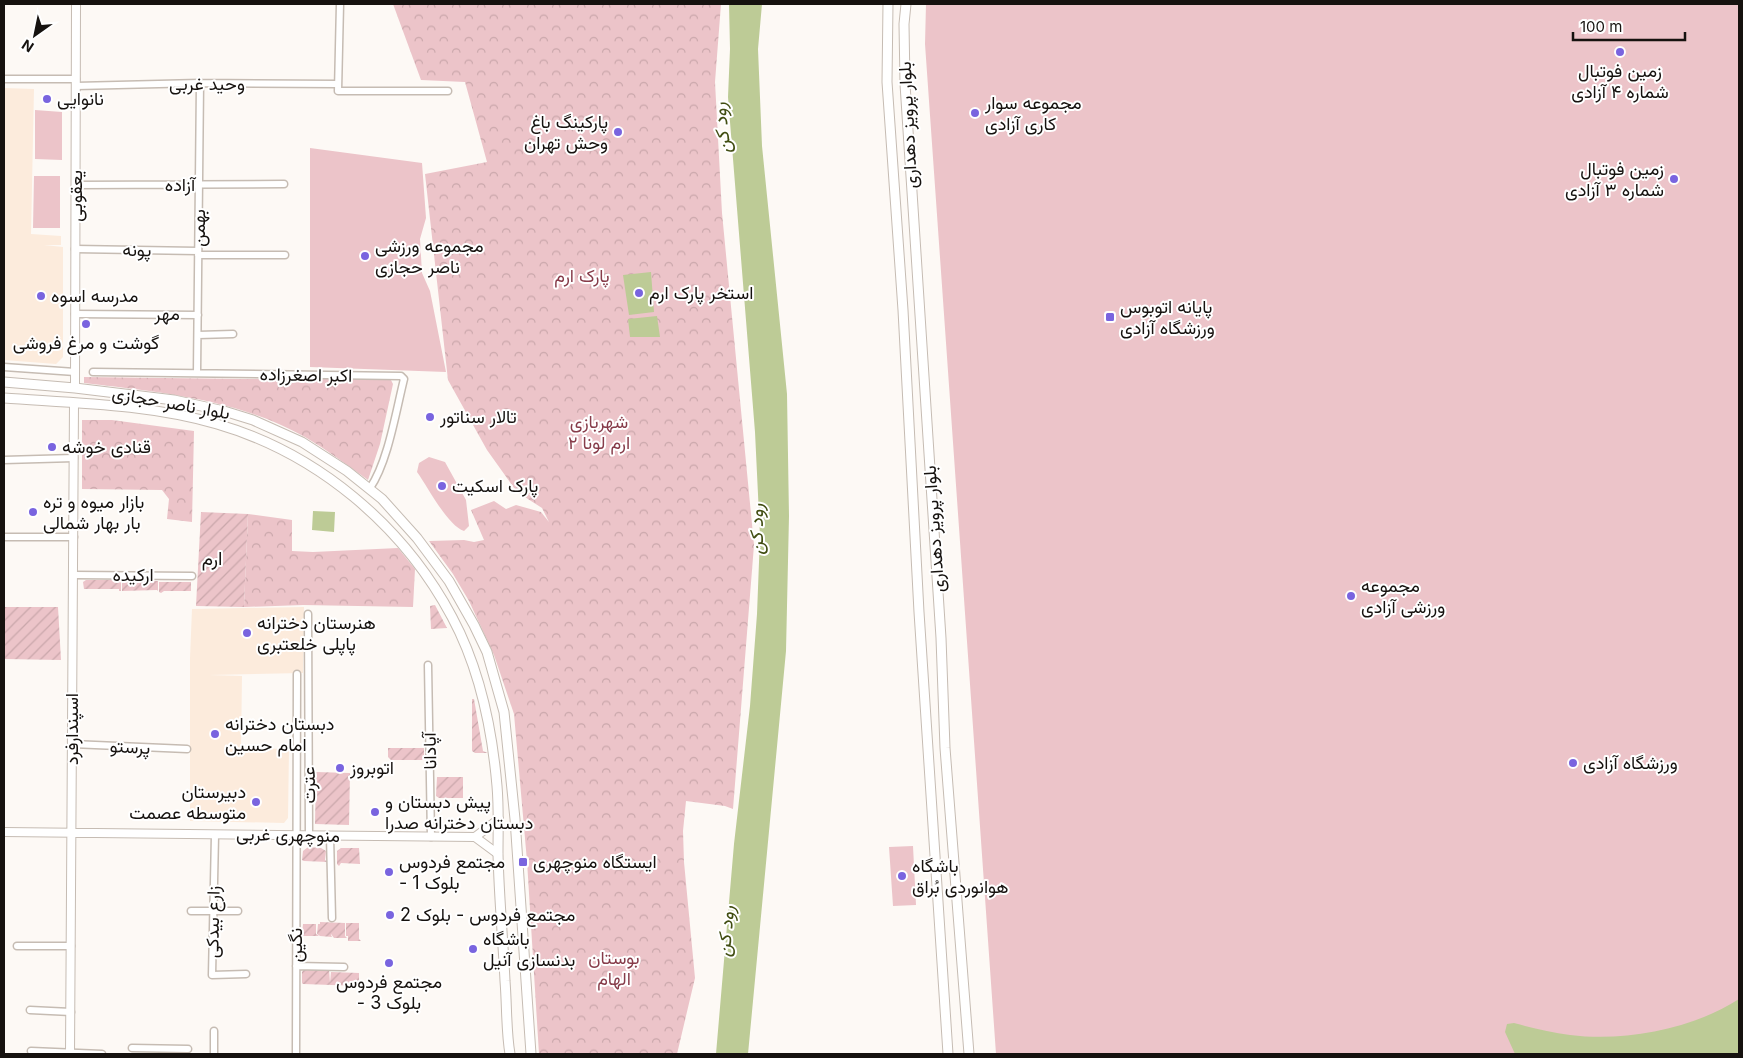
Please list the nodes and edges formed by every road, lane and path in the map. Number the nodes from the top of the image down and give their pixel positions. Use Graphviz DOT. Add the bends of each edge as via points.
graph roads {
  1 [pos="76,4"];
  2 [pos="340,4"];
  3 [pos="888,4"];
  4 [pos="906,4"];
  5 [pos="4,79"];
  6 [pos="76,82"];
  7 [pos="200,83"];
  8 [pos="338,88"];
  9 [pos="448,91"];
  10 [pos="284,184"];
  11 [pos="76,185"];
  12 [pos="199,185"];
  13 [pos="76,250"];
  14 [pos="198,253"];
  15 [pos="285,255"];
  16 [pos="75,314"];
  17 [pos="198,314"];
  18 [pos="198,334"];
  19 [pos="233,334"];
  20 [pos="4,367"];
  21 [pos="75,372"];
  22 [pos="93,372"];
  23 [pos="197,373"];
  24 [pos="4,382"];
  25 [pos="75,388"];
  26 [pos="4,398"];
  27 [pos="74,403"];
  28 [pos="74,458"];
  29 [pos="4,460"];
  30 [pos="370,488"];
  31 [pos="4,537"];
  32 [pos="74,537"];
  33 [pos="74,575"];
  34 [pos="192,576"];
  35 [pos="308,614"];
  36 [pos="428,665"];
  37 [pos="296,674"];
  38 [pos="72,744"];
  39 [pos="188,749"];
  40 [pos="499,820"];
  41 [pos="4,832"];
  42 [pos="72,833"];
  43 [pos="215,835"];
  44 [pos="295,836"];
  45 [pos="309,836"];
  46 [pos="330,836"];
  47 [pos="431,837"];
  48 [pos="475,837"];
  49 [pos="498,854"];
  50 [pos="191,911"];
  51 [pos="214,911"];
  52 [pos="238,911"];
  53 [pos="332,918"];
  54 [pos="17,946"];
  55 [pos="71,946"];
  56 [pos="296,966"];
  57 [pos="344,967"];
  58 [pos="246,974"];
  59 [pos="30,1010"];
  60 [pos="70,1012"];
  61 [pos="214,1031"];
  62 [pos="132,1048"];
  63 [pos="188,1049"];
  64 [pos="32,1051"];
  65 [pos="144,1051"];
  66 [pos="70,1054"];
  67 [pos="102,1054"];
  68 [pos="214,1054"];
  69 [pos="296,1054"];
  70 [pos="510,1054"];
  71 [pos="531,1054"];
  72 [pos="948,1054"];
  73 [pos="969,1054"];
  1 -- 6 [label="street, یعقوبی"];
  2 -- 8 [label="street"];
  3 -- 72 [label="main road, بلوار پرویز دهداری" via="887,82"];
  4 -- 73 [label="main road, بلوار پرویز دهداری" via="905,84 942,638 945,748"];
  5 -- 6 [label="street, وحید غربی"];
  6 -- 7 [label="street, وحید غربی"];
  6 -- 11 [label="street, یعقوبی"];
  7 -- 8 [label="street, وحید غربی"];
  7 -- 12 [label="street, بهمن"];
  8 -- 9 [label="street, وحید غربی"];
  10 -- 12 [label="street, آزاده"];
  11 -- 12 [label="street, آزاده"];
  11 -- 13 [label="street, یعقوبی"];
  12 -- 14 [label="street, بهمن"];
  13 -- 14 [label="street, پونه"];
  13 -- 16 [label="street, یعقوبی"];
  14 -- 15 [label="street, پونه"];
  14 -- 17 [label="street, بهمن"];
  16 -- 17 [label="street, مهر"];
  16 -- 21 [label="street, یعقوبی"];
  17 -- 18 [label="street, بهمن"];
  18 -- 19 [label="street"];
  18 -- 23 [label="street, بهمن"];
  20 -- 21 [label="street"];
  21 -- 25 [label="street, یعقوبی"];
  22 -- 23 [label="street, اکبر اصغرزاده"];
  23 -- 30 [label="street, اکبر اصغرزاده" via="403,377 385,454"];
  24 -- 25 [label="main road, بلوار ناصر حجازی"];
  25 -- 30 [label="main road, بلوار ناصر حجازی" via="174,400 239,415 302,442"];
  26 -- 27 [label="main road, بلوار ناصر حجازی"];
  27 -- 28 [label="street, اسپندارفرد"];
  27 -- 40 [label="main road, بلوار ناصر حجازی" via="180,416 247,434 310,465 349,492 375,516 417,562 453,618 471,660 492,736"];
  28 -- 29 [label="street"];
  28 -- 32 [label="street, اسپندارفرد"];
  30 -- 71 [label="main road, بلوار ناصر حجازی" via="417,538 449,581 474,625 495,680 504,712 515,819"];
  31 -- 32 [label="street"];
  32 -- 33 [label="street, اسپندارفرد"];
  33 -- 34 [label="street, ارکیده"];
  33 -- 38 [label="street, اسپندارفرد"];
  35 -- 45 [label="street, عترت"];
  36 -- 47 [label="street, آپادانا"];
  37 -- 44 [label="street, نگین"];
  38 -- 39 [label="street, پرستو"];
  38 -- 42 [label="street, اسپندارفرد"];
  40 -- 48 [label="street"];
  40 -- 49 [label="main road, بلوار ناصر حجازی"];
  41 -- 42 [label="street, منوچهری غربی"];
  42 -- 43 [label="street, منوچهری غربی"];
  42 -- 55 [label="street, اسپندارفرد"];
  43 -- 44 [label="street, منوچهری غربی"];
  43 -- 51 [label="street, زارع بیدکی"];
  44 -- 45 [label="street, منوچهری غربی"];
  44 -- 56 [label="street, نگین"];
  45 -- 46 [label="street, منوچهری غربی"];
  46 -- 47 [label="street, منوچهری غربی"];
  46 -- 53 [label="street"];
  47 -- 48 [label="street, منوچهری غربی"];
  48 -- 49 [label="street"];
  49 -- 70 [label="main road, بلوار ناصر حجازی"];
  50 -- 51 [label="street"];
  51 -- 52 [label="street"];
  51 -- 58 [label="street, زارع بیدکی" via="212,975"];
  54 -- 55 [label="street"];
  55 -- 60 [label="street, اسپندارفرد"];
  56 -- 57 [label="street"];
  56 -- 69 [label="street, نگین"];
  59 -- 60 [label="street"];
  60 -- 66 [label="street, اسپندارفرد"];
  61 -- 68 [label="street"];
  62 -- 65 [label="street"];
  63 -- 65 [label="street"];
  64 -- 66 [label="street"];
  66 -- 67 [label="street"];
}
